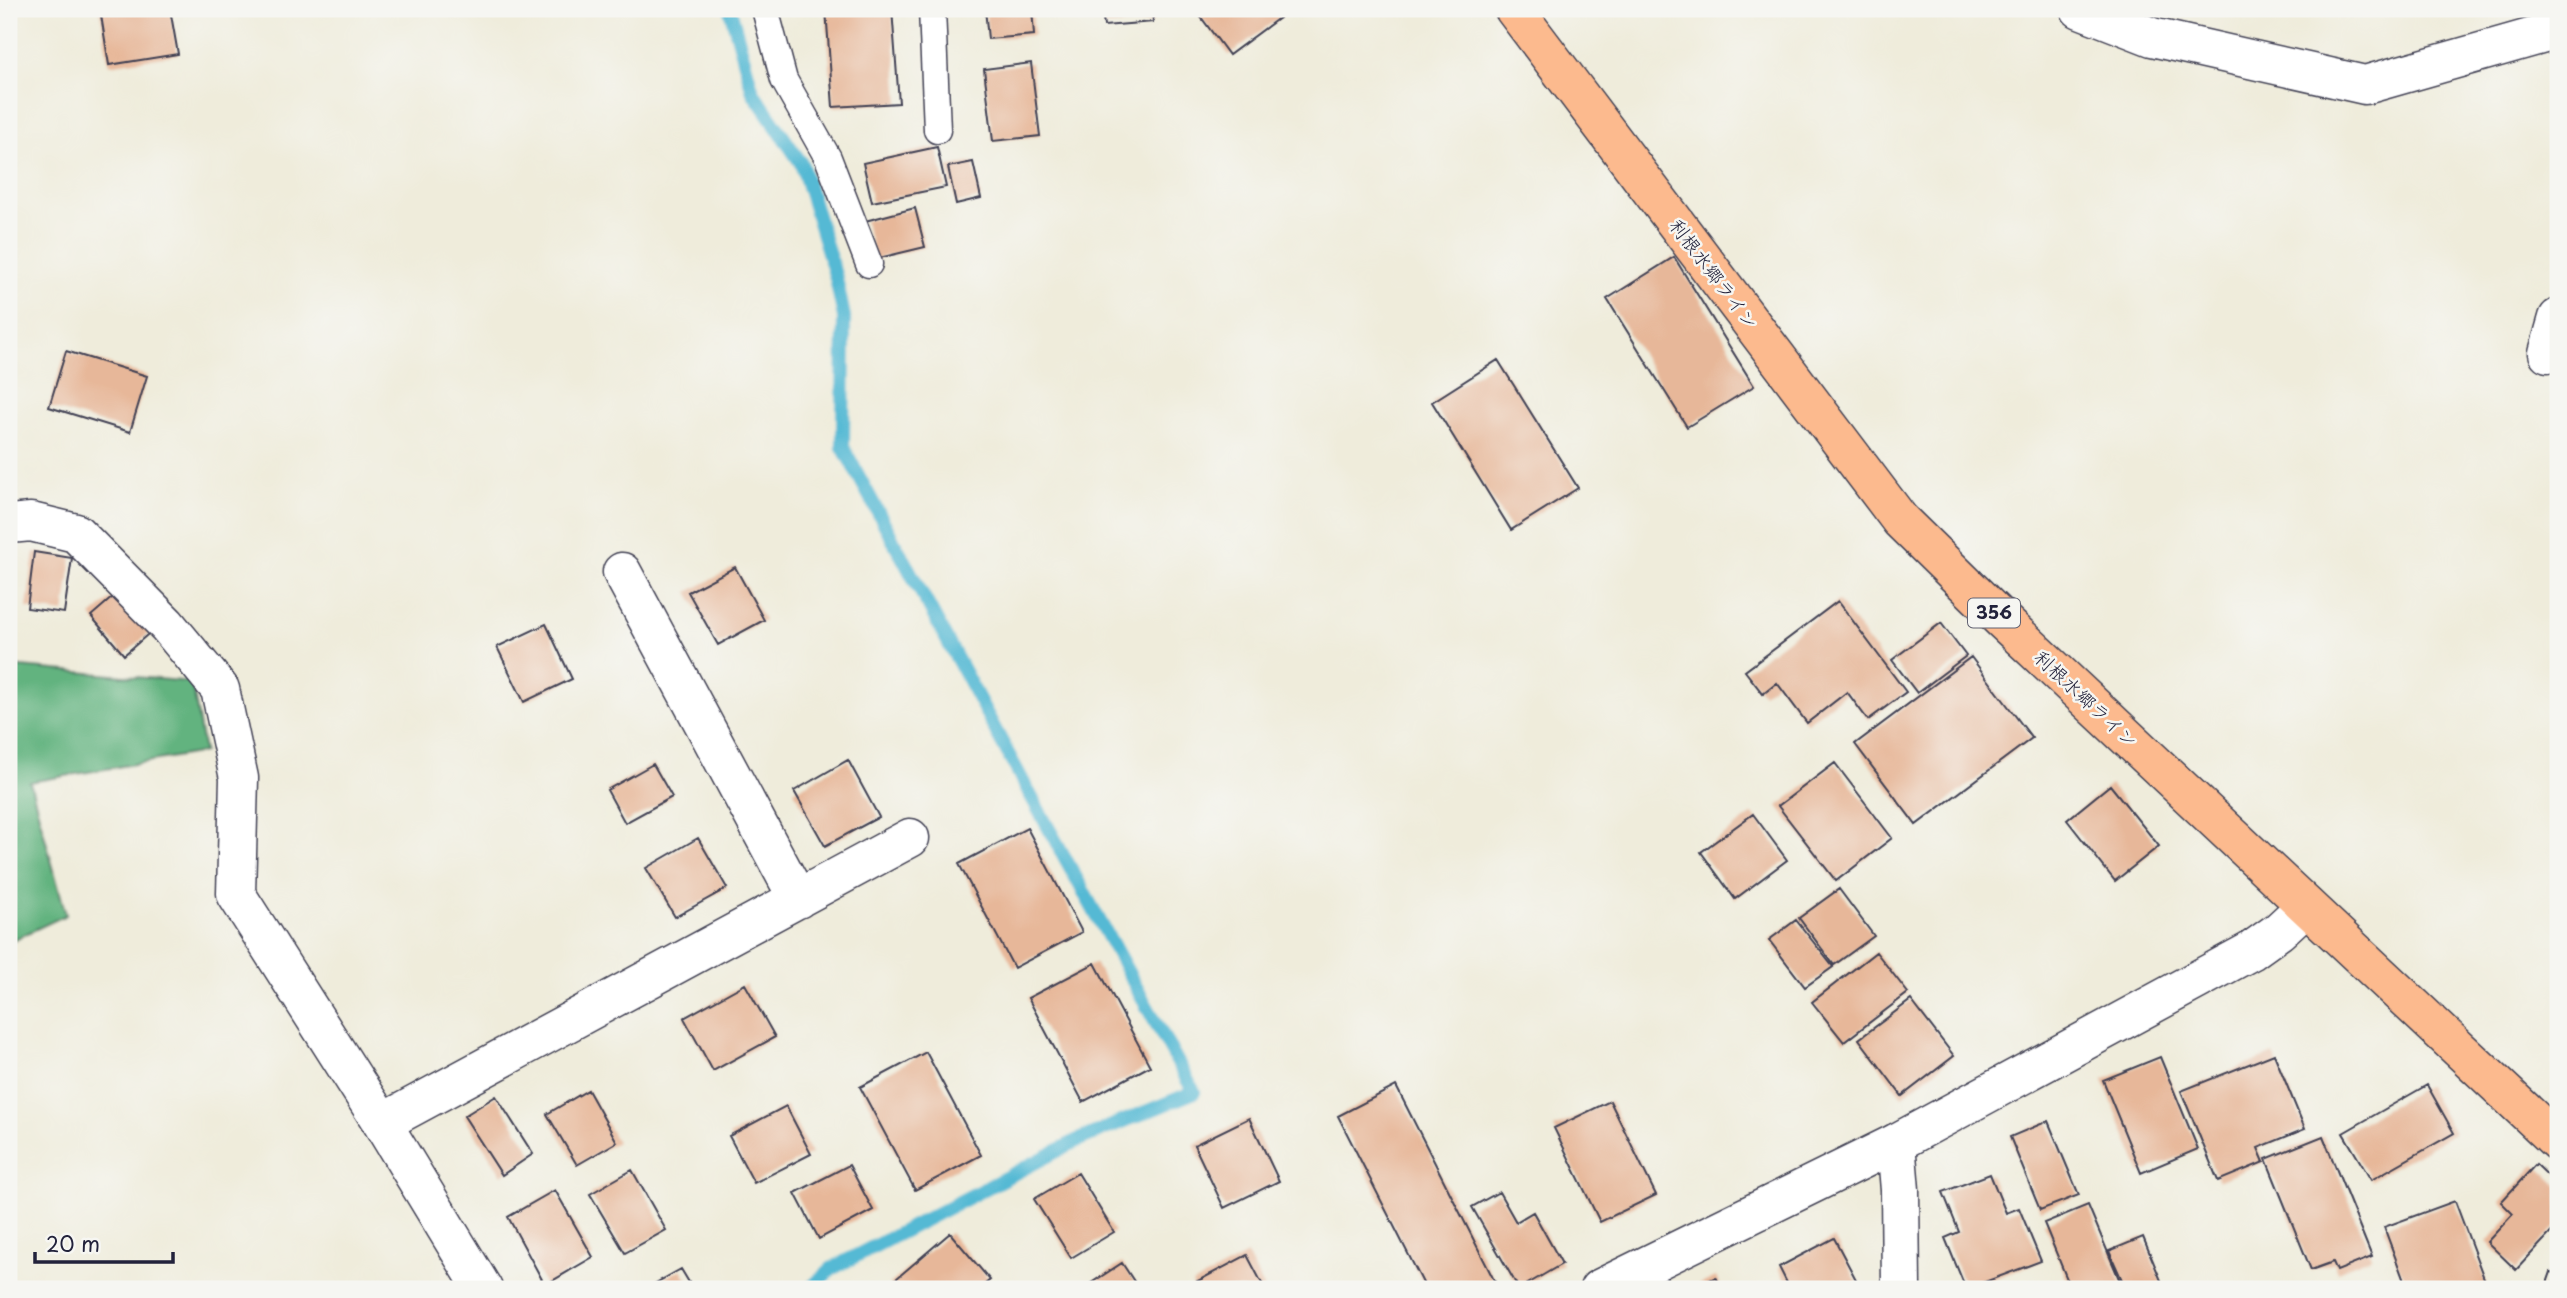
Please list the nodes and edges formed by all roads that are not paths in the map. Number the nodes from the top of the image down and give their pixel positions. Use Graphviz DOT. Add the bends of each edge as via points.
graph roads {
  1 [pos="765,9"];
  2 [pos="932,9"];
  3 [pos="1514,9"];
  4 [pos="2080,9"];
  5 [pos="2558,30"];
  6 [pos="937,130"];
  7 [pos="869,264"];
  8 [pos="9,524"];
  9 [pos="622,572"];
  10 [pos="911,838"];
  11 [pos="798,899"];
  12 [pos="2306,906"];
  13 [pos="382,1123"];
  14 [pos="2558,1142"];
  15 [pos="1896,1143"];
  16 [pos="483,1289"];
  17 [pos="1599,1289"];
  18 [pos="1901,1289"];
  1 -- 7 [label="lane" via="784,80 828,158"];
  2 -- 6 [label="lane"];
  3 -- 12 [label="highway, 利根水郷ライン / 356" via="1900,520"];
  4 -- 5 [label="street" via="2152,37 2365,85"];
  8 -- 13 [label="street" via="31,523 76,533 167,625 220,689 239,778 236,894"];
  9 -- 11 [label="street"];
  10 -- 11 [label="street"];
  11 -- 13 [label="street"];
  12 -- 14 [label="highway, 利根水郷ライン / 356"];
  12 -- 15 [label="street" via="2251,951"];
  13 -- 16 [label="street"];
  15 -- 17 [label="street"];
  15 -- 18 [label="street"];
}
